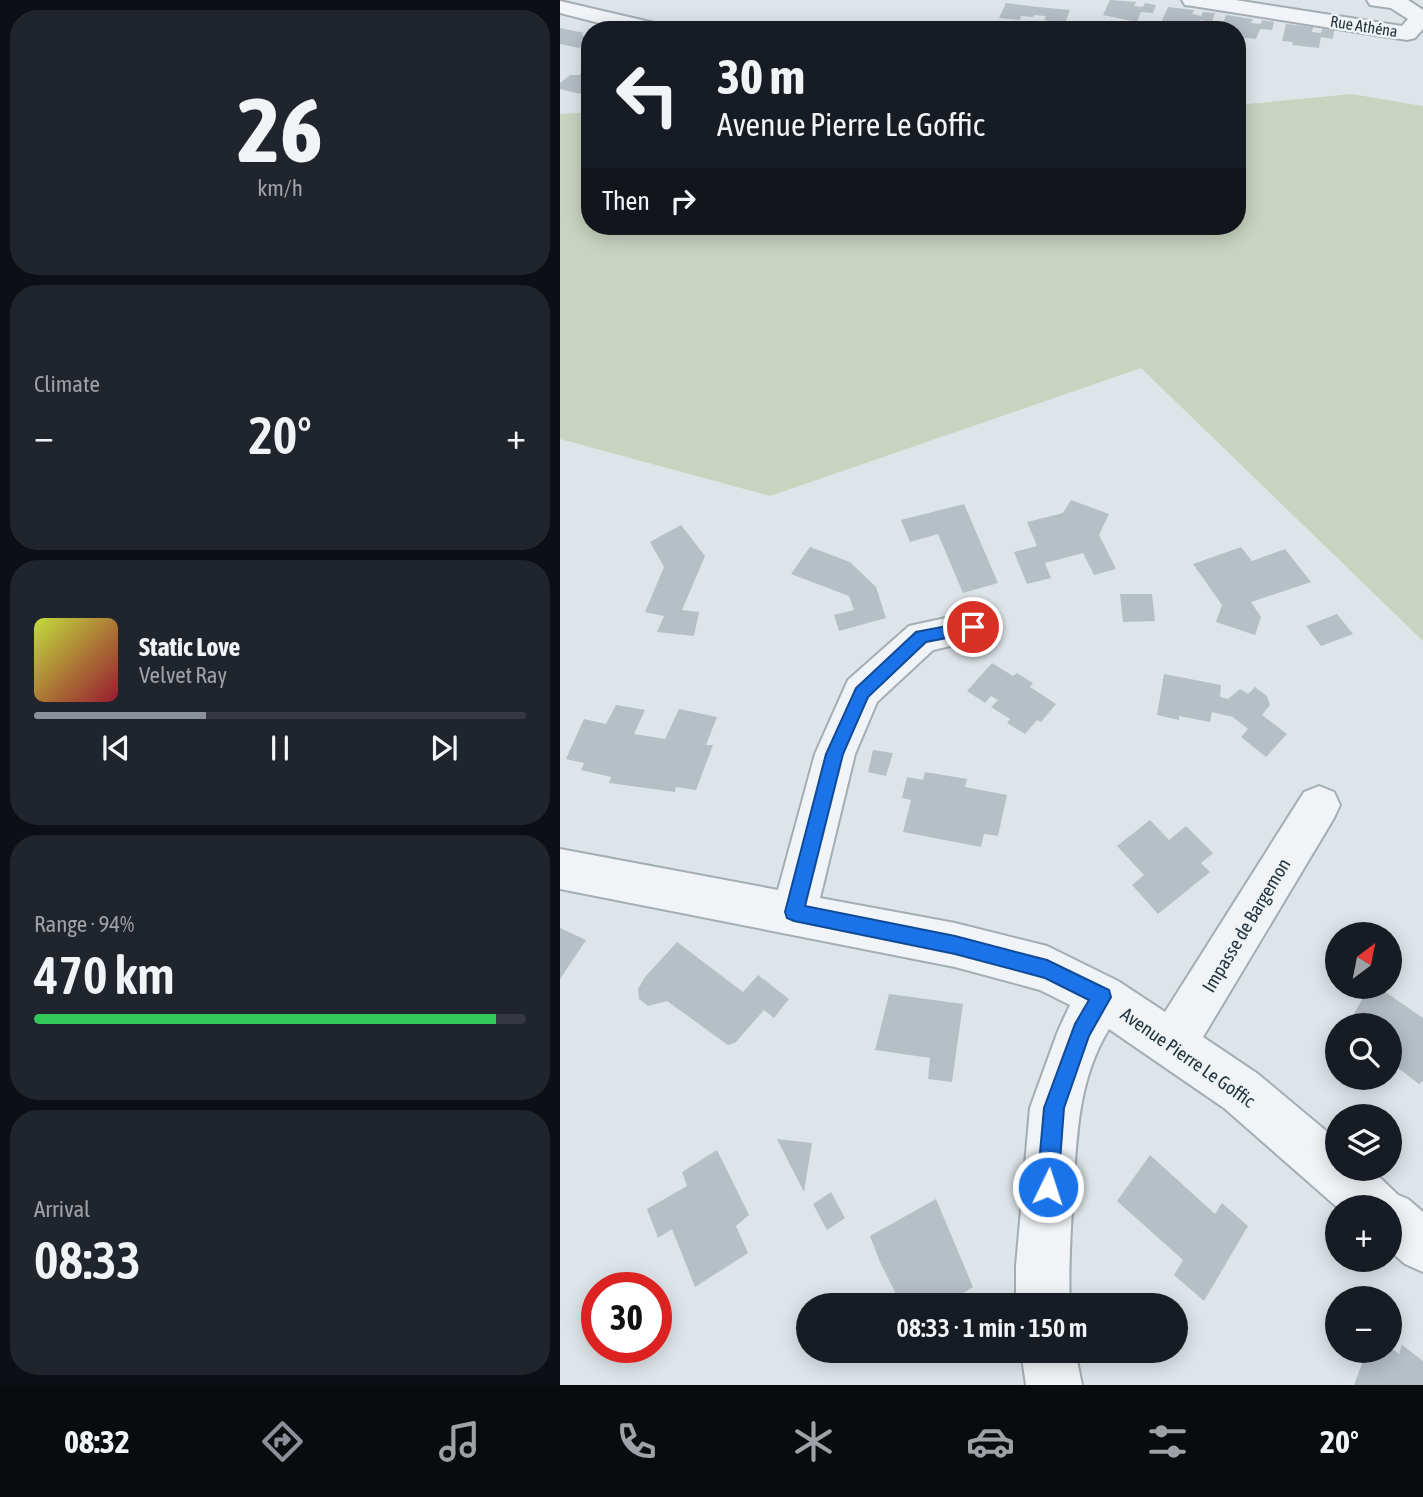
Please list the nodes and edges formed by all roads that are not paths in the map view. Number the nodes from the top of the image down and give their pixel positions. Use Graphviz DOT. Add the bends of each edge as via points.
graph roads {
  1 [pos="1193,0"];
  2 [pos="1281,0"];
  3 [pos="1378,0"];
  4 [pos="560,7"];
  5 [pos="1253,9"];
  6 [pos="617,21"];
  7 [pos="973,627"];
  8 [pos="1319,805"];
  9 [pos="560,869"];
  10 [pos="794,912"];
  11 [pos="1102,997"];
  12 [pos="1172,1045"];
  13 [pos="1363,1195"];
  14 [pos="1402,1228"];
  15 [pos="1423,1246"];
  16 [pos="1043,1293"];
  17 [pos="1050,1363"];
  18 [pos="1054,1385"];
  1 -- 5 [label="street, Rue Athéna"];
  2 -- 5 [label="street, Rue Athéna"];
  3 -- 5 [label="street, Rue Athéna" via="1397,2 1421,18 1407,33"];
  4 -- 6 [label="street"];
  7 -- 10 [label="street" via="922,637 862,692 835,754"];
  8 -- 12 [label="street, Impasse de Bargemon"];
  9 -- 10 [label="street, Avenue Pierre Le Goffic"];
  10 -- 11 [label="street, Avenue Pierre Le Goffic" via="1047,969"];
  11 -- 12 [label="street, Avenue Pierre Le Goffic"];
  11 -- 16 [label="street" via="1082,1031 1054,1108"];
  12 -- 13 [label="street, Avenue Pierre Le Goffic" via="1241,1091"];
  14 -- 15 [label="street"];
  17 -- 18 [label="street"];
}
